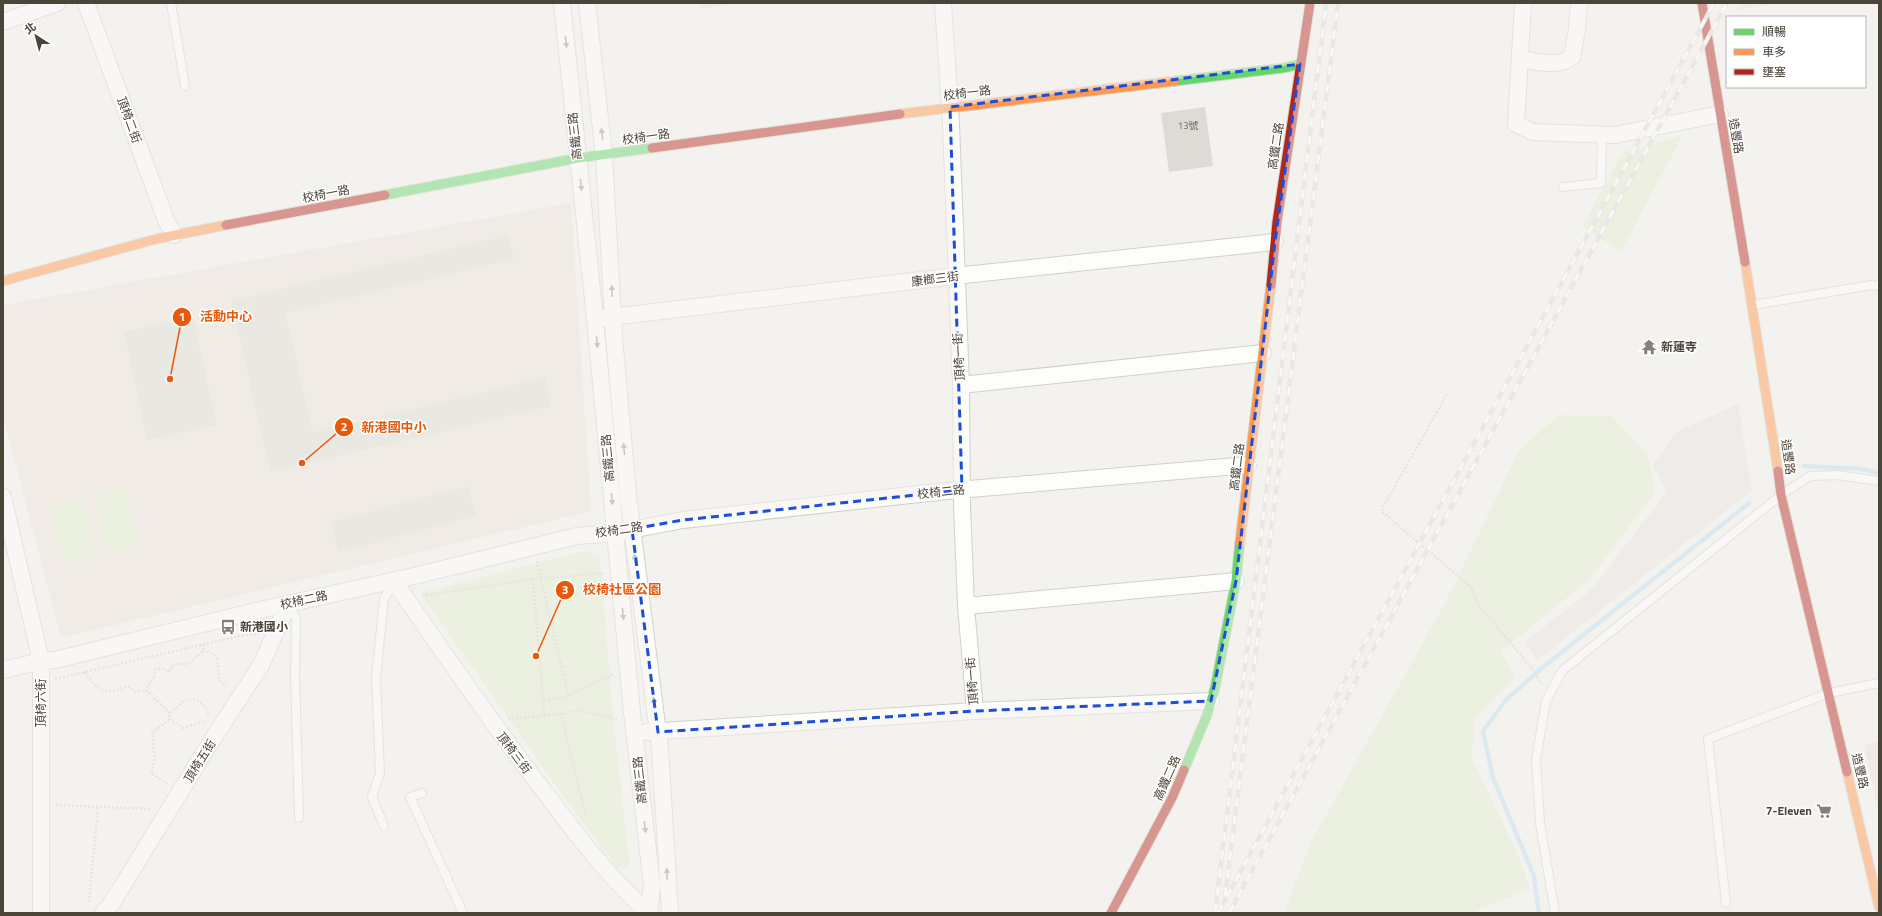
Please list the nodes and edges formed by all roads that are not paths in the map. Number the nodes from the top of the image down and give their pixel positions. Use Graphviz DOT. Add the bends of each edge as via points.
graph roads {
  1 [pos="57,3"];
  2 [pos="86,3"];
  3 [pos="171,3"];
  4 [pos="562,3"];
  5 [pos="587,3"];
  6 [pos="942,3"];
  7 [pos="1310,3"];
  8 [pos="1523,3"];
  9 [pos="1579,3"];
  10 [pos="1702,3"];
  11 [pos="3,22"];
  12 [pos="1520,59"];
  13 [pos="1300,64"];
  14 [pos="185,86"];
  15 [pos="950,107"];
  16 [pos="1720,114"];
  17 [pos="1602,134"];
  18 [pos="604,155"];
  19 [pos="578,158"];
  20 [pos="1563,188"];
  21 [pos="174,235"];
  22 [pos="1275,242"];
  23 [pos="955,276"];
  24 [pos="3,281"];
  25 [pos="1879,286"];
  26 [pos="1752,306"];
  27 [pos="614,317"];
  28 [pos="596,319"];
  29 [pos="1263,353"];
  30 [pos="961,385"];
  31 [pos="1248,465"];
  32 [pos="1879,481"];
  33 [pos="962,490"];
  34 [pos="1780,495"];
  35 [pos="3,497"];
  36 [pos="632,529"];
  37 [pos="615,533"];
  38 [pos="394,581"];
  39 [pos="1236,581"];
  40 [pos="288,604"];
  41 [pos="966,606"];
  42 [pos="41,661"];
  43 [pos="3,670"];
  44 [pos="1879,684"];
  45 [pos="1829,693"];
  46 [pos="1211,701"];
  47 [pos="975,711"];
  48 [pos="635,732"];
  49 [pos="658,732"];
  50 [pos="422,793"];
  51 [pos="299,818"];
  52 [pos="384,826"];
  53 [pos="1726,903"];
  54 [pos="1879,907"];
  55 [pos="41,913"];
  56 [pos="103,913"];
  57 [pos="463,913"];
  58 [pos="649,913"];
  59 [pos="670,913"];
  60 [pos="1111,913"];
  61 [pos="1555,913"];
  1 -- 11 [label="street"];
  2 -- 21 [label="street, 頂椅二街" via="166,220"];
  3 -- 14 [label="lane"];
  4 -- 19 [label="street, 高鐵三路, one-way"];
  18 -- 5 [label="street, 高鐵三路, one-way"];
  6 -- 15 [label="street, 頂椅一街"];
  7 -- 13 [label="street, 高鐵二路"];
  8 -- 12 [label="street"];
  9 -- 12 [label="street" via="1572,58 1566,62 1556,63"];
  10 -- 16 [label="street, 造豐路"];
  12 -- 17 [label="street" via="1516,124 1533,132"];
  13 -- 15 [label="street, 校椅一路"];
  13 -- 22 [label="street, 高鐵二路"];
  15 -- 18 [label="street, 校椅一路"];
  15 -- 23 [label="street, 頂椅一街"];
  16 -- 17 [label="street" via="1615,135"];
  16 -- 26 [label="street, 造豐路"];
  17 -- 20 [label="lane" via="1601,183"];
  18 -- 19 [label="street, 校椅一路"];
  27 -- 18 [label="street, 高鐵三路, one-way"];
  19 -- 21 [label="street, 校椅一路"];
  19 -- 28 [label="street, 高鐵三路, one-way"];
  21 -- 24 [label="street, 校椅一路"];
  22 -- 23 [label="street, 康榔三街"];
  22 -- 29 [label="street, 高鐵二路"];
  23 -- 27 [label="street, 康榔三街"];
  23 -- 30 [label="street, 頂椅一街"];
  25 -- 26 [label="lane" via="1871,285"];
  26 -- 34 [label="street, 造豐路"];
  27 -- 28 [label="street, 康榔三街"];
  36 -- 27 [label="street, 高鐵三路, one-way"];
  28 -- 37 [label="street, 高鐵三路, one-way"];
  29 -- 30 [label="street"];
  29 -- 31 [label="street, 高鐵二路"];
  30 -- 33 [label="street, 頂椅一街"];
  31 -- 33 [label="street, 校椅二路"];
  31 -- 39 [label="street, 高鐵二路"];
  32 -- 34 [label="lane" via="1837,475 1810,476"];
  33 -- 36 [label="street, 校椅二路" via="683,520"];
  33 -- 41 [label="street, 頂椅一街"];
  34 -- 45 [label="street, 造豐路"];
  34 -- 61 [label="lane" via="1562,671 1546,701 1536,760 1540,823"];
  35 -- 42 [label="street, 頂椅六街"];
  36 -- 37 [label="street, 校椅二路"];
  49 -- 36 [label="street, 高鐵三路, one-way"];
  37 -- 38 [label="street, 校椅二路" via="577,536"];
  37 -- 48 [label="street, 高鐵三路, one-way"];
  38 -- 40 [label="street, 校椅二路"];
  38 -- 52 [label="lane" via="384,599 376,677 380,773 372,797"];
  38 -- 58 [label="street, 頂椅三街" via="489,720 576,834 624,890"];
  39 -- 41 [label="street"];
  39 -- 46 [label="street, 高鐵二路"];
  40 -- 42 [label="street, 校椅二路" via="55,660"];
  40 -- 51 [label="lane" via="296,618"];
  40 -- 56 [label="street, 頂椅五街" via="261,665 112,903"];
  41 -- 47 [label="street, 頂椅一街"];
  42 -- 43 [label="street, 校椅二路"];
  42 -- 55 [label="street, 頂椅六街"];
  44 -- 45 [label="lane"];
  45 -- 53 [label="lane" via="1708,739"];
  45 -- 54 [label="street, 造豐路"];
  46 -- 47 [label="street"];
  46 -- 60 [label="street, 高鐵二路" via="1172,798"];
  47 -- 49 [label="street"];
  48 -- 49 [label="street"];
  48 -- 58 [label="street, 高鐵三路, one-way" via="652,885"];
  59 -- 49 [label="street, 高鐵三路, one-way"];
  50 -- 57 [label="lane" via="410,797"];
}
